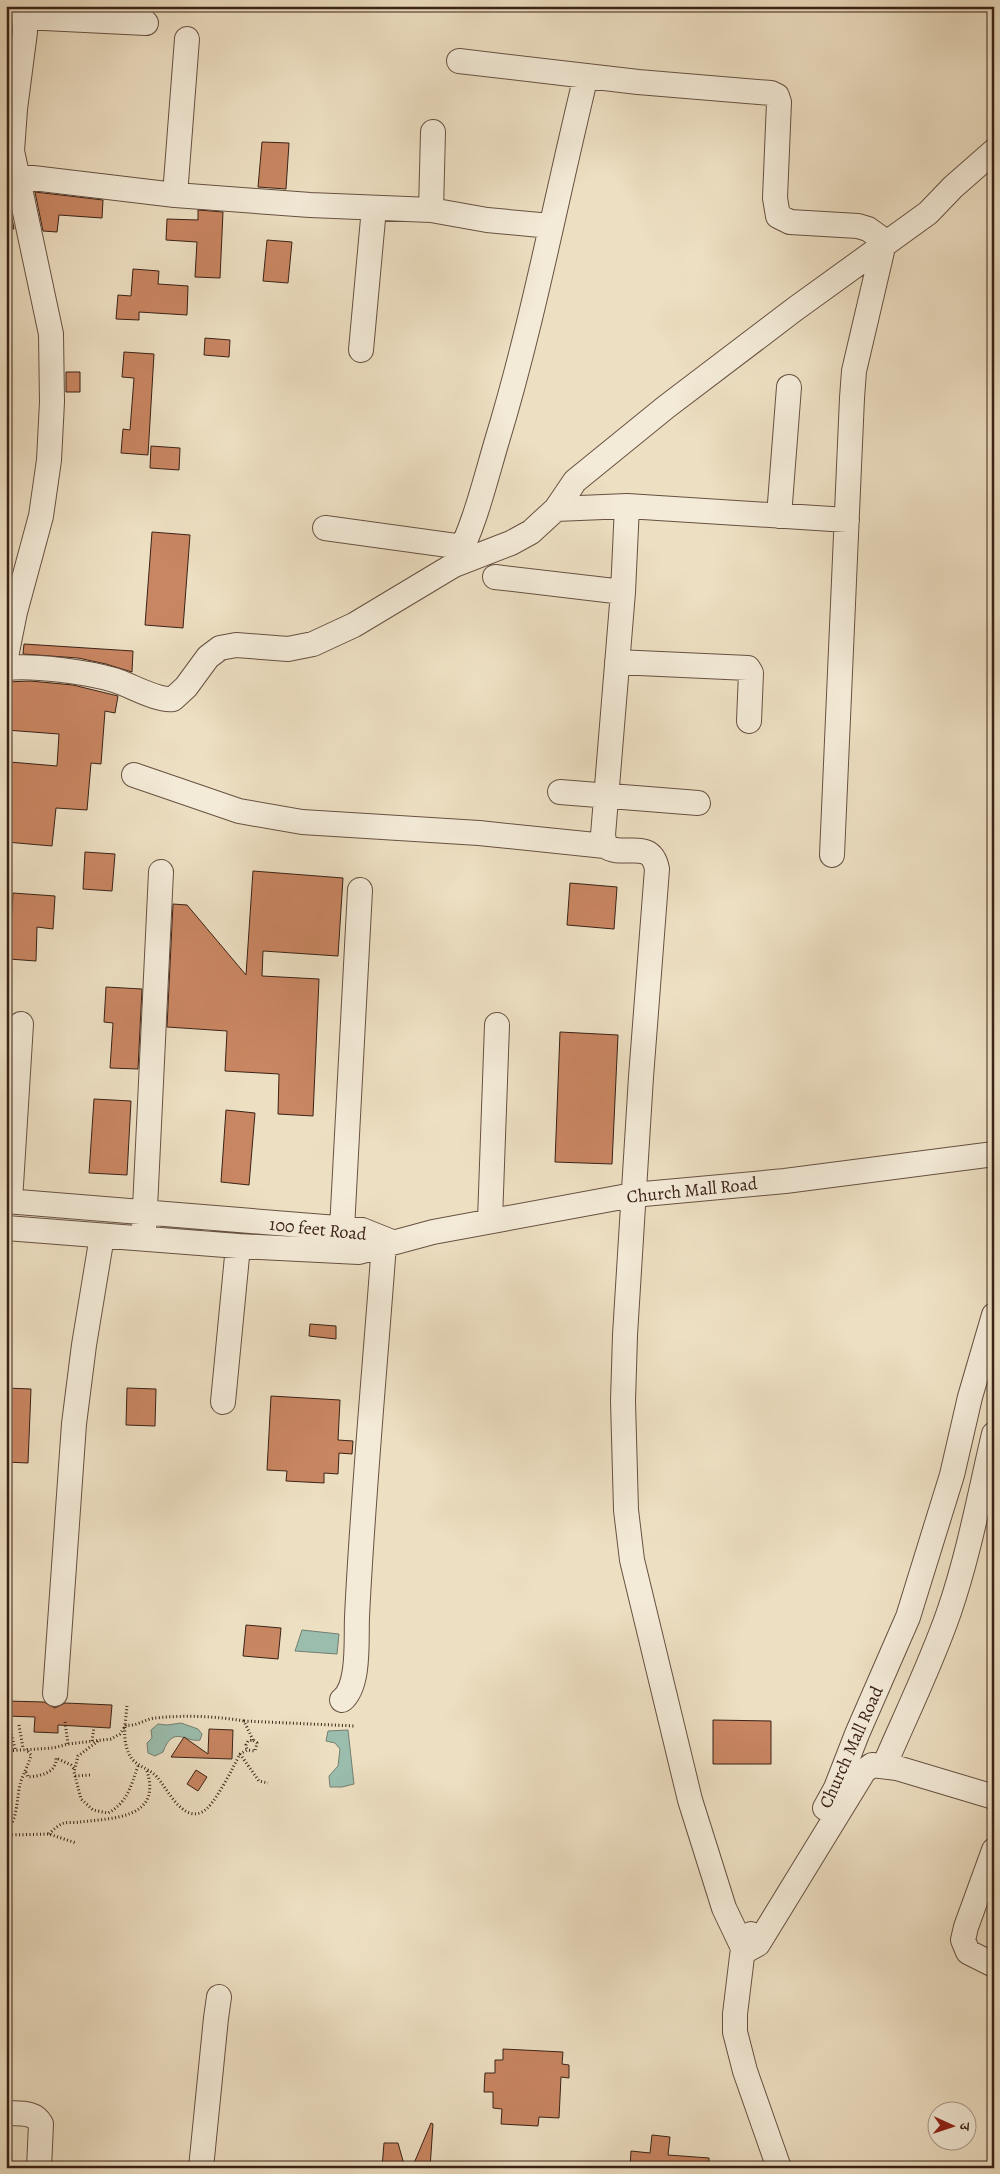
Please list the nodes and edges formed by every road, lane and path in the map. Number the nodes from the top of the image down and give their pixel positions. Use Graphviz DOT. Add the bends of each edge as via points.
graph roads {
  1 [pos="22,12"];
  2 [pos="146,23"];
  3 [pos="187,39"];
  4 [pos="459,61"];
  5 [pos="586,76"];
  6 [pos="433,132"];
  7 [pos="994,151"];
  8 [pos="13,179"];
  9 [pos="175,195"];
  10 [pos="374,208"];
  11 [pos="430,210"];
  12 [pos="552,226"];
  13 [pos="883,247"];
  14 [pos="361,350"];
  15 [pos="790,386"];
  16 [pos="627,506"];
  17 [pos="556,509"];
  18 [pos="779,516"];
  19 [pos="847,520"];
  20 [pos="325,528"];
  21 [pos="459,556"];
  22 [pos="495,577"];
  23 [pos="623,592"];
  24 [pos="10,611"];
  25 [pos="6,657"];
  26 [pos="617,662"];
  27 [pos="6,668"];
  28 [pos="749,721"];
  29 [pos="134,775"];
  30 [pos="560,792"];
  31 [pos="606,796"];
  32 [pos="698,803"];
  33 [pos="605,846"];
  34 [pos="832,856"];
  35 [pos="161,872"];
  36 [pos="360,890"];
  37 [pos="21,1024"];
  38 [pos="497,1025"];
  39 [pos="994,1154"];
  40 [pos="633,1195"];
  41 [pos="8,1201"];
  42 [pos="145,1213"];
  43 [pos="222,1220"];
  44 [pos="490,1220"];
  45 [pos="6,1228"];
  46 [pos="342,1229"];
  47 [pos="102,1236"];
  48 [pos="143,1239"];
  49 [pos="388,1243"];
  50 [pos="228,1245"];
  51 [pos="994,1315"];
  52 [pos="223,1402"];
  53 [pos="994,1434"];
  54 [pos="55,1694"];
  55 [pos="342,1700"];
  56 [pos="127,1706"];
  57 [pos="244,1721"];
  58 [pos="65,1722"];
  59 [pos="9,1724"];
  60 [pos="18,1725"];
  61 [pos="126,1725"];
  62 [pos="355,1726"];
  63 [pos="94,1727"];
  64 [pos="98,1740"];
  65 [pos="253,1740"];
  66 [pos="92,1741"];
  67 [pos="68,1744"];
  68 [pos="24,1748"];
  69 [pos="15,1749"];
  70 [pos="6,1750"];
  71 [pos="247,1750"];
  72 [pos="240,1754"];
  73 [pos="138,1766"];
  74 [pos="884,1766"];
  75 [pos="26,1769"];
  76 [pos="74,1769"];
  77 [pos="147,1771"];
  78 [pos="92,1775"];
  79 [pos="75,1776"];
  80 [pos="268,1783"];
  81 [pos="994,1797"];
  82 [pos="6,1810"];
  83 [pos="12,1823"];
  84 [pos="6,1831"];
  85 [pos="49,1834"];
  86 [pos="76,1843"];
  87 [pos="994,1850"];
  88 [pos="744,1948"];
  89 [pos="994,1965"];
  90 [pos="220,1997"];
  91 [pos="6,2112"];
  92 [pos="39,2168"];
  93 [pos="202,2168"];
  94 [pos="779,2168"];
  1 -- 2 [label="street"];
  1 -- 8 [label="street" via="25,32 15,109"];
  3 -- 9 [label="street"];
  4 -- 5 [label="street"];
  5 -- 12 [label="street"];
  5 -- 13 [label="street" via="777,96 775,198 778,216 790,222 858,226 882,238"];
  6 -- 11 [label="street"];
  7 -- 13 [label="street" via="928,213"];
  8 -- 9 [label="street"];
  8 -- 24 [label="street" via="51,334 52,402 49,460 41,516"];
  9 -- 10 [label="street"];
  10 -- 11 [label="street"];
  10 -- 14 [label="street"];
  11 -- 12 [label="street" via="487,220"];
  12 -- 21 [label="street" via="506,411"];
  13 -- 17 [label="street" via="666,407 575,481"];
  13 -- 19 [label="street" via="854,371"];
  15 -- 18 [label="street"];
  16 -- 17 [label="street"];
  16 -- 18 [label="street"];
  16 -- 23 [label="street"];
  17 -- 21 [label="street" via="519,540"];
  18 -- 19 [label="street"];
  19 -- 34 [label="street"];
  20 -- 21 [label="street"];
  21 -- 27 [label="street" via="354,625 312,644 288,649 236,645 214,651 173,699 108,679"];
  22 -- 23 [label="street"];
  23 -- 26 [label="street"];
  24 -- 25 [label="street"];
  26 -- 28 [label="street" via="748,668 751,673"];
  26 -- 31 [label="street"];
  29 -- 33 [label="street" via="239,811 302,822 479,833"];
  30 -- 31 [label="street"];
  31 -- 32 [label="street"];
  31 -- 33 [label="street"];
  33 -- 40 [label="street" via="646,852 656,861 657,869"];
  35 -- 42 [label="street"];
  36 -- 46 [label="street"];
  37 -- 41 [label="street"];
  38 -- 44 [label="street"];
  39 -- 40 [label="street, Church Mall Road" via="785,1181"];
  40 -- 44 [label="street, Church Mall Road"];
  40 -- 88 [label="street" via="623,1401 628,1534 690,1800 724,1908"];
  41 -- 42 [label="street, 100 feet Road"];
  42 -- 43 [label="street, 100 feet Road"];
  42 -- 48 [label="street"];
  43 -- 46 [label="street, 100 feet Road"];
  43 -- 50 [label="street"];
  44 -- 49 [label="street, Church Mall Road"];
  45 -- 47 [label="street, 100 feet Road"];
  46 -- 49 [label="street, 100 feet Road" via="362,1230"];
  47 -- 48 [label="street, 100 feet Road"];
  47 -- 54 [label="street" via="74,1424"];
  48 -- 50 [label="street, 100 feet Road"];
  49 -- 50 [label="street, 100 feet Road" via="359,1252"];
  49 -- 55 [label="street" via="360,1554 355,1666 351,1689"];
  50 -- 52 [label="street"];
  51 -- 88 [label="street, Church Mall Road" via="952,1475 908,1617 836,1788"];
  53 -- 74 [label="street" via="950,1610"];
  56 -- 61 [label="path"];
  57 -- 61 [label="path" via="192,1716 153,1718"];
  57 -- 62 [label="path"];
  57 -- 65 [label="path"];
  58 -- 67 [label="path"];
  59 -- 69 [label="path"];
  60 -- 68 [label="path"];
  61 -- 64 [label="path" via="120,1734"];
  61 -- 73 [label="path" via="125,1744"];
  63 -- 66 [label="path"];
  64 -- 66 [label="path"];
  64 -- 76 [label="path" via="78,1756"];
  65 -- 71 [label="path" via="247,1743"];
  65 -- 71 [label="path" via="258,1745 255,1751"];
  66 -- 67 [label="path"];
  67 -- 68 [label="path" via="53,1748"];
  68 -- 69 [label="path"];
  68 -- 75 [label="path" via="32,1755"];
  69 -- 70 [label="path"];
  71 -- 72 [label="path"];
  72 -- 77 [label="path" via="215,1800 202,1812 183,1809 156,1775"];
  72 -- 80 [label="path" via="259,1781"];
  73 -- 77 [label="path"];
  73 -- 79 [label="path" via="124,1801 108,1813 93,1810 81,1799"];
  74 -- 81 [label="street"];
  74 -- 88 [label="street" via="872,1765 864,1771 758,1944"];
  75 -- 76 [label="path" via="28,1777 51,1771 56,1758"];
  75 -- 83 [label="path"];
  76 -- 79 [label="path"];
  77 -- 85 [label="path" via="151,1785 149,1797 136,1812 108,1819 64,1823"];
  78 -- 79 [label="path"];
  82 -- 83 [label="path"];
  83 -- 84 [label="path"];
  84 -- 85 [label="path" via="10,1835"];
  85 -- 86 [label="path"];
  87 -- 89 [label="street" via="963,1940 968,1952"];
  88 -- 94 [label="street, Church Mall Road" via="735,2014 737,2041"];
  90 -- 93 [label="street"];
  91 -- 92 [label="street" via="31,2115 39,2120"];
}
